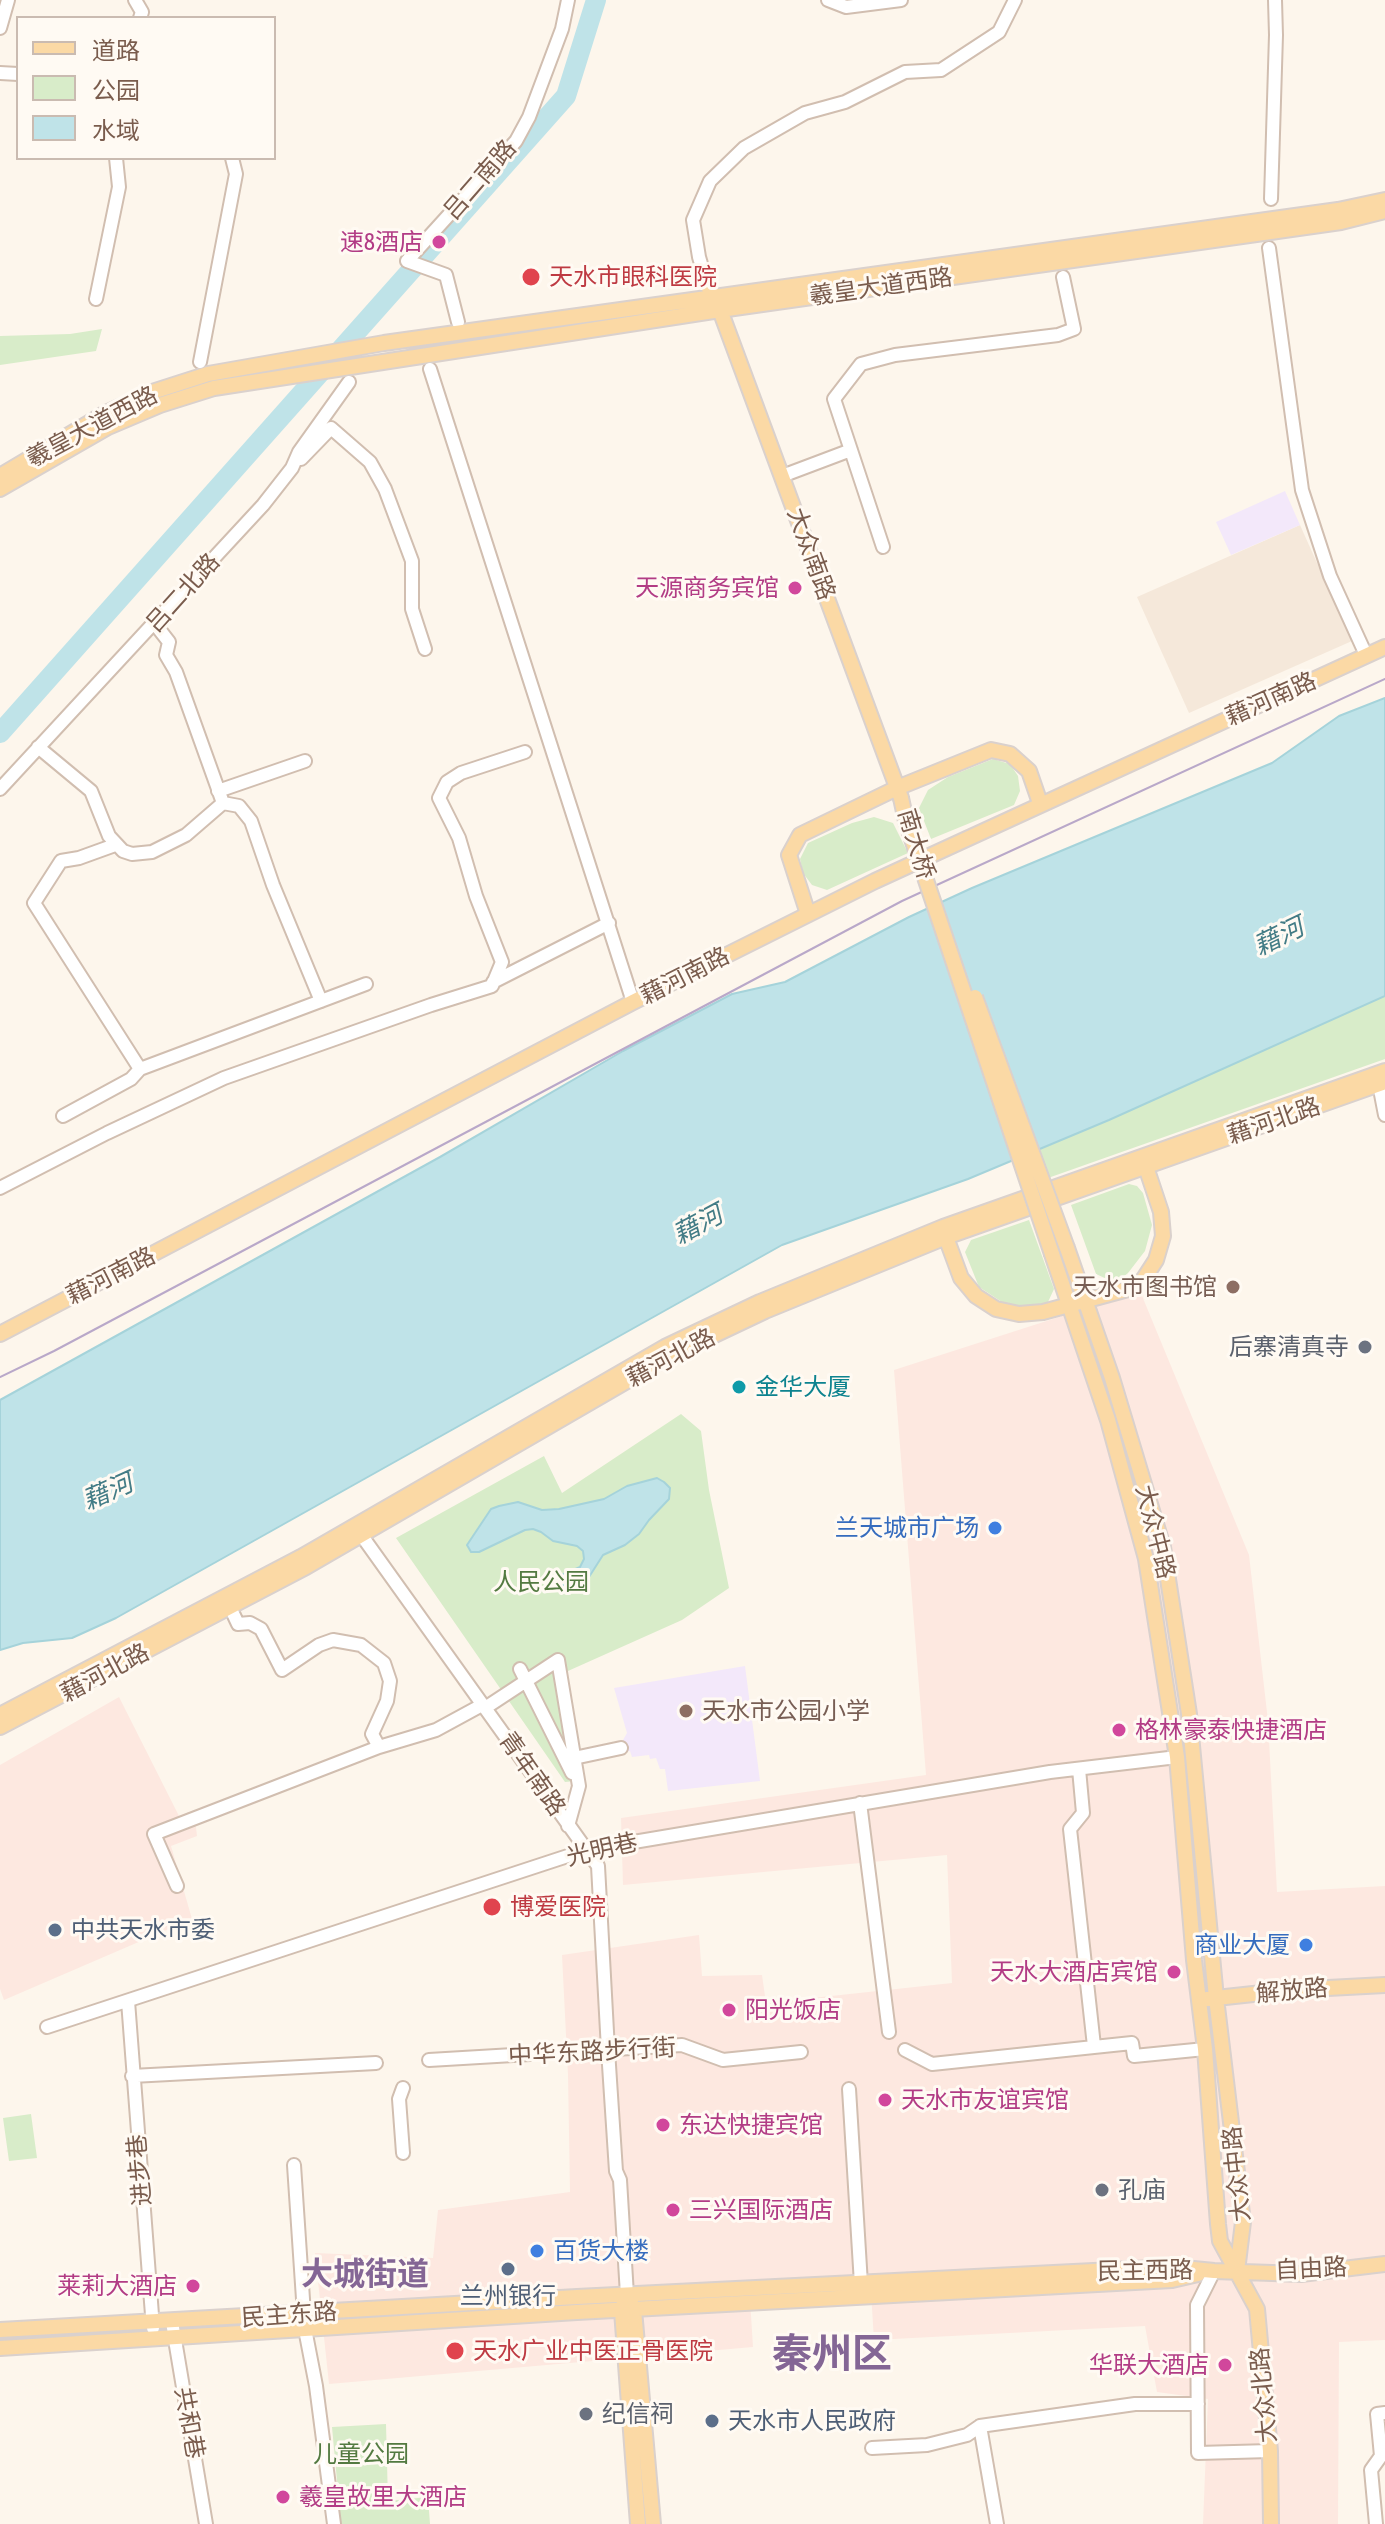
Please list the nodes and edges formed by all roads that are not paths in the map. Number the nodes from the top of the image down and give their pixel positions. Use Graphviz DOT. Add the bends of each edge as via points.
graph roads {
  1 [pos="8,0"];
  2 [pos="568,0"];
  3 [pos="828,0"];
  4 [pos="901,0"];
  5 [pos="1015,0"];
  6 [pos="1275,0"];
  7 [pos="0,28"];
  8 [pos="116,160"];
  9 [pos="232,160"];
  10 [pos="1271,199"];
  11 [pos="1385,200"];
  12 [pos="1385,211"];
  13 [pos="1269,248"];
  14 [pos="1063,277"];
  15 [pos="707,284"];
  16 [pos="96,299"];
  17 [pos="717,304"];
  18 [pos="458,322"];
  19 [pos="200,362"];
  20 [pos="430,369"];
  21 [pos="349,382"];
  22 [pos="851,450"];
  23 [pos="292,468"];
  24 [pos="0,476"];
  25 [pos="782,476"];
  26 [pos="0,489"];
  27 [pos="883,547"];
  28 [pos="155,624"];
  29 [pos="1385,647"];
  30 [pos="425,649"];
  31 [pos="1366,655"];
  32 [pos="38,747"];
  33 [pos="525,752"];
  34 [pos="305,761"];
  35 [pos="0,789"];
  36 [pos="899,793"];
  37 [pos="220,797"];
  38 [pos="1040,803"];
  39 [pos="115,845"];
  40 [pos="808,914"];
  41 [pos="609,923"];
  42 [pos="493,982"];
  43 [pos="366,984"];
  44 [pos="321,1001"];
  45 [pos="633,1002"];
  46 [pos="140,1069"];
  47 [pos="1383,1079"];
  48 [pos="1385,1115"];
  49 [pos="63,1116"];
  50 [pos="1144,1162"];
  51 [pos="0,1188"];
  52 [pos="944,1232"];
  53 [pos="1067,1248"];
  54 [pos="1052,1254"];
  55 [pos="1086,1301"];
  56 [pos="1070,1305"];
  57 [pos="0,1334"];
  58 [pos="358,1530"];
  59 [pos="230,1607"];
  60 [pos="523,1675"];
  61 [pos="484,1706"];
  62 [pos="0,1715"];
  63 [pos="0,1727"];
  64 [pos="379,1747"];
  65 [pos="621,1748"];
  66 [pos="1177,1757"];
  67 [pos="574,1758"];
  68 [pos="1079,1769"];
  69 [pos="579,1786"];
  70 [pos="860,1803"];
  71 [pos="568,1826"];
  72 [pos="586,1850"];
  73 [pos="177,1886"];
  74 [pos="1385,1985"];
  75 [pos="1216,1998"];
  76 [pos="1198,2000"];
  77 [pos="128,2001"];
  78 [pos="47,2027"];
  79 [pos="889,2032"];
  80 [pos="1094,2046"];
  81 [pos="1205,2049"];
  82 [pos="608,2050"];
  83 [pos="905,2050"];
  84 [pos="801,2052"];
  85 [pos="429,2060"];
  86 [pos="376,2063"];
  87 [pos="132,2076"];
  88 [pos="403,2088"];
  89 [pos="849,2089"];
  90 [pos="403,2153"];
  91 [pos="294,2165"];
  92 [pos="1385,2264"];
  93 [pos="1214,2271"];
  94 [pos="1237,2271"];
  95 [pos="861,2284"];
  96 [pos="627,2295"];
  97 [pos="628,2311"];
  98 [pos="304,2321"];
  99 [pos="0,2330"];
  100 [pos="174,2330"];
  101 [pos="153,2331"];
  102 [pos="0,2348"];
  103 [pos="1198,2404"];
  104 [pos="1385,2413"];
  105 [pos="980,2426"];
  106 [pos="872,2448"];
  107 [pos="1270,2451"];
  108 [pos="206,2524"];
  109 [pos="334,2524"];
  110 [pos="638,2524"];
  111 [pos="653,2524"];
  112 [pos="997,2524"];
  113 [pos="1271,2524"];
  114 [pos="1376,2524"];
  1 -- 7 [label="street"];
  2 -- 18 [label="street, 吕二南路" via="562,29 516,141 411,262 446,275"];
  3 -- 4 [label="street" via="846,7"];
  5 -- 15 [label="street" via="999,32 941,70 905,72 845,102 805,113 744,148 710,181 693,220"];
  6 -- 10 [label="street"];
  8 -- 16 [label="street" via="119,187"];
  9 -- 19 [label="street" via="236,174"];
  11 -- 17 [label="main road, 羲皇大道西路"];
  12 -- 17 [label="main road, 羲皇大道西路" via="1341,222"];
  13 -- 31 [label="street" via="1302,490 1330,576"];
  14 -- 22 [label="street" via="1074,329 861,364 834,399"];
  15 -- 17 [label="main road, 大众南路"];
  17 -- 24 [label="main road, 羲皇大道西路" via="384,343 208,374 104,414"];
  17 -- 25 [label="main road, 大众南路"];
  17 -- 26 [label="main road, 羲皇大道西路" via="214,388 108,427"];
  20 -- 41 [label="street"];
  21 -- 23 [label="street, 吕二北路"];
  22 -- 25 [label="street"];
  22 -- 27 [label="street"];
  23 -- 28 [label="street, 吕二北路"];
  23 -- 30 [label="street" via="331,428 370,462 412,561 412,609"];
  25 -- 36 [label="main road, 大众南路"];
  28 -- 32 [label="street, 吕二北路"];
  28 -- 37 [label="street" via="169,642 166,655"];
  29 -- 31 [label="main road, 藉河南路"];
  31 -- 38 [label="main road, 藉河南路"];
  32 -- 35 [label="street, 吕二北路"];
  32 -- 39 [label="street" via="91,791"];
  33 -- 42 [label="street" via="461,773 447,782 439,798 459,838 502,962"];
  34 -- 37 [label="street"];
  36 -- 38 [label="main road" via="991,750 1010,754 1029,771"];
  36 -- 40 [label="main road" via="800,835 789,855"];
  36 -- 53 [label="main road, 南大桥, bridge"];
  36 -- 54 [label="main road, 南大桥, bridge"];
  37 -- 39 [label="street" via="186,835 152,852 132,854"];
  37 -- 44 [label="street" via="239,806 251,821"];
  38 -- 40 [label="main road, 藉河南路"];
  39 -- 46 [label="street" via="61,861 34,903"];
  40 -- 45 [label="main road, 藉河南路"];
  41 -- 42 [label="street"];
  41 -- 45 [label="street"];
  42 -- 51 [label="street" via="224,1078"];
  43 -- 44 [label="street"];
  44 -- 46 [label="street"];
  45 -- 57 [label="main road, 藉河南路"];
  46 -- 49 [label="street"];
  47 -- 48 [label="street"];
  47 -- 50 [label="main road, 藉河北路"];
  50 -- 52 [label="main road, 藉河北路"];
  50 -- 55 [label="main road" via="1161,1212 1163,1236 1156,1260 1143,1280 1128,1289"];
  52 -- 56 [label="main road" via="961,1278 996,1309 1019,1314"];
  52 -- 58 [label="main road, 藉河北路" via="670,1356"];
  53 -- 55 [label="main road, 大众中路"];
  54 -- 56 [label="main road, 大众中路"];
  55 -- 56 [label="main road"];
  55 -- 75 [label="main road, 大众中路" via="1163,1547 1189,1714"];
  56 -- 66 [label="main road, 大众中路" via="1146,1559"];
  58 -- 59 [label="main road, 藉河北路"];
  58 -- 61 [label="street, 青年南路"];
  58 -- 62 [label="main road, 藉河北路"];
  59 -- 63 [label="main road, 藉河北路"];
  59 -- 64 [label="street" via="238,1624 261,1629 282,1670 333,1640 354,1642 384,1663 390,1681 387,1701 372,1734"];
  60 -- 61 [label="street"];
  60 -- 67 [label="street" via="558,1660"];
  60 -- 69 [label="street"];
  61 -- 64 [label="street" via="436,1730"];
  61 -- 71 [label="street, 青年南路"];
  64 -- 73 [label="street" via="154,1834"];
  65 -- 67 [label="street"];
  66 -- 68 [label="street, 光明巷"];
  66 -- 76 [label="main road, 大众中路"];
  67 -- 69 [label="street"];
  68 -- 70 [label="street, 光明巷"];
  68 -- 80 [label="street" via="1083,1813 1070,1829"];
  69 -- 71 [label="street"];
  70 -- 72 [label="street, 光明巷"];
  70 -- 79 [label="street"];
  71 -- 72 [label="street, 青年南路"];
  72 -- 77 [label="street, 光明巷"];
  72 -- 82 [label="street, 青年南路" via="598,1866"];
  74 -- 75 [label="main road, 解放路"];
  75 -- 76 [label="main road, 解放路"];
  75 -- 94 [label="main road, 大众中路" via="1243,2222"];
  76 -- 81 [label="main road, 大众中路"];
  77 -- 78 [label="street, 光明巷"];
  77 -- 87 [label="street, 进步巷"];
  80 -- 81 [label="street" via="1132,2043 1134,2056"];
  80 -- 83 [label="street" via="932,2064"];
  81 -- 94 [label="main road, 大众中路" via="1220,2241"];
  82 -- 84 [label="street, 中华东路步行街" via="682,2045 723,2060"];
  82 -- 85 [label="street, 中华东路步行街"];
  82 -- 96 [label="street, 青年南路"];
  86 -- 87 [label="street"];
  87 -- 101 [label="street, 进步巷"];
  88 -- 90 [label="street"];
  89 -- 95 [label="street"];
  91 -- 98 [label="street"];
  92 -- 94 [label="main road, 自由路" via="1301,2274"];
  93 -- 94 [label="main road, 自由路"];
  93 -- 95 [label="main road, 民主西路" via="1173,2267"];
  93 -- 97 [label="main road, 民主西路" via="1172,2280"];
  93 -- 103 [label="street" via="1197,2305"];
  94 -- 107 [label="main road, 大众北路" via="1257,2309"];
  95 -- 96 [label="main road, 民主西路"];
  96 -- 97 [label="main road"];
  96 -- 98 [label="main road, 民主东路"];
  97 -- 98 [label="main road, 民主东路"];
  97 -- 110 [label="main road"];
  97 -- 111 [label="main road"];
  98 -- 100 [label="main road, 民主东路"];
  98 -- 109 [label="street"];
  99 -- 101 [label="main road, 民主东路"];
  100 -- 101 [label="main road, 民主东路"];
  100 -- 108 [label="street, 共和巷"];
  101 -- 102 [label="main road, 民主东路"];
  103 -- 105 [label="street" via="1135,2404"];
  103 -- 107 [label="street" via="1198,2453"];
  104 -- 114 [label="street" via="1377,2414 1381,2456 1371,2470"];
  105 -- 106 [label="street" via="967,2435 927,2445"];
  105 -- 112 [label="street"];
  107 -- 113 [label="main road, 大众北路"];
}
